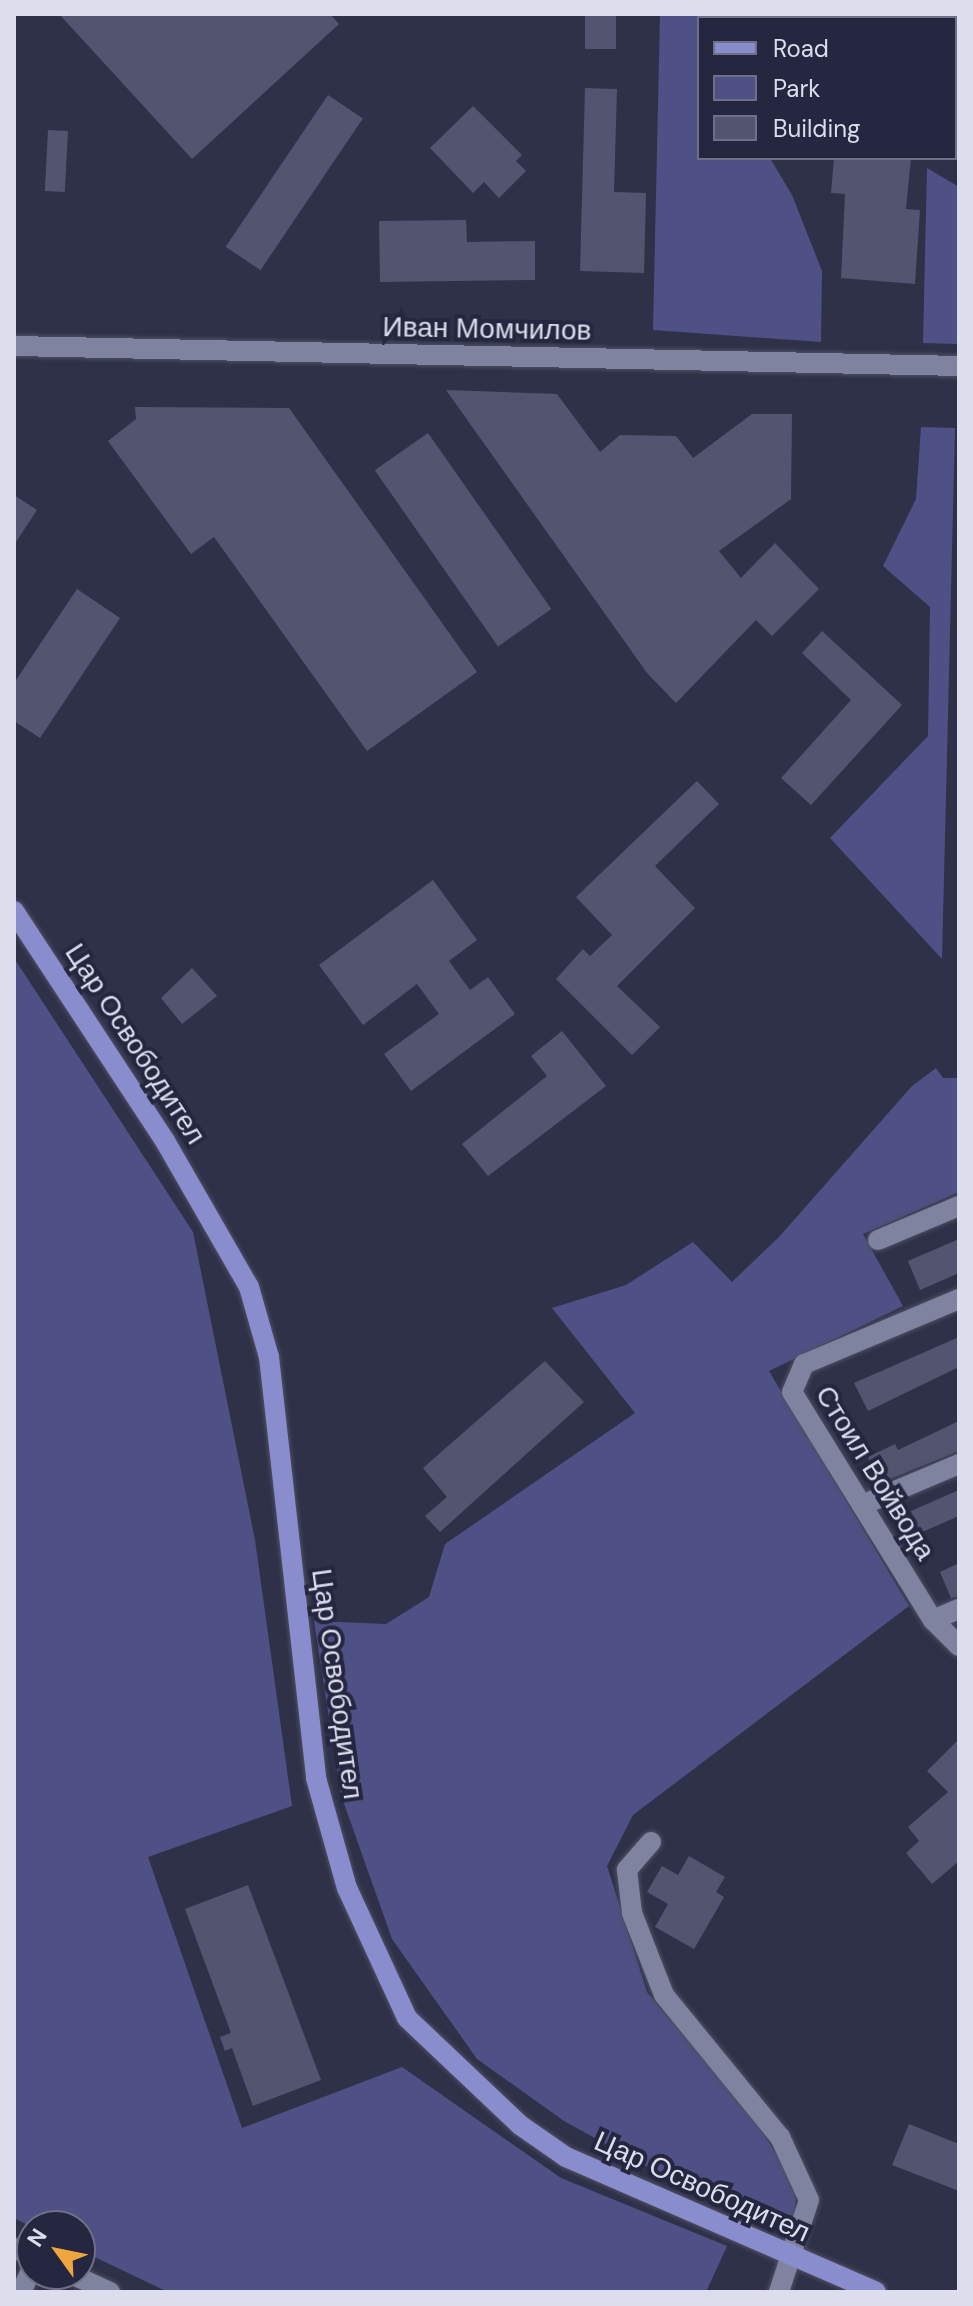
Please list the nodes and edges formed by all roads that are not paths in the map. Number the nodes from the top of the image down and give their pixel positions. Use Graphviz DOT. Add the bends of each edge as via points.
graph roads {
  1 [pos="14,346"];
  2 [pos="959,366"];
  3 [pos="14,911"];
  4 [pos="959,1206"];
  5 [pos="878,1240"];
  6 [pos="959,1299"];
  7 [pos="959,1464"];
  8 [pos="862,1505"];
  9 [pos="959,1609"];
  10 [pos="933,1620"];
  11 [pos="959,1646"];
  12 [pos="651,1842"];
  13 [pos="794,2258"];
  14 [pos="779,2292"];
  15 [pos="876,2292"];
  1 -- 2 [label="street, Иван Момчилов"];
  3 -- 13 [label="main road, Цар Освободител" via="165,1141 249,1287 269,1357 316,1778 347,1888 407,2018 520,2125 566,2157"];
  4 -- 5 [label="street"];
  6 -- 8 [label="street, Стоил Войвода" via="804,1364 792,1392"];
  7 -- 8 [label="street"];
  8 -- 10 [label="street, Стоил Войвода"];
  9 -- 10 [label="street"];
  10 -- 11 [label="street, Стоил Войвода"];
  12 -- 13 [label="street" via="627,1870 632,1913 664,1995 780,2137 800,2172 809,2200"];
  13 -- 14 [label="street"];
  13 -- 15 [label="main road, Цар Освободител"];
}
